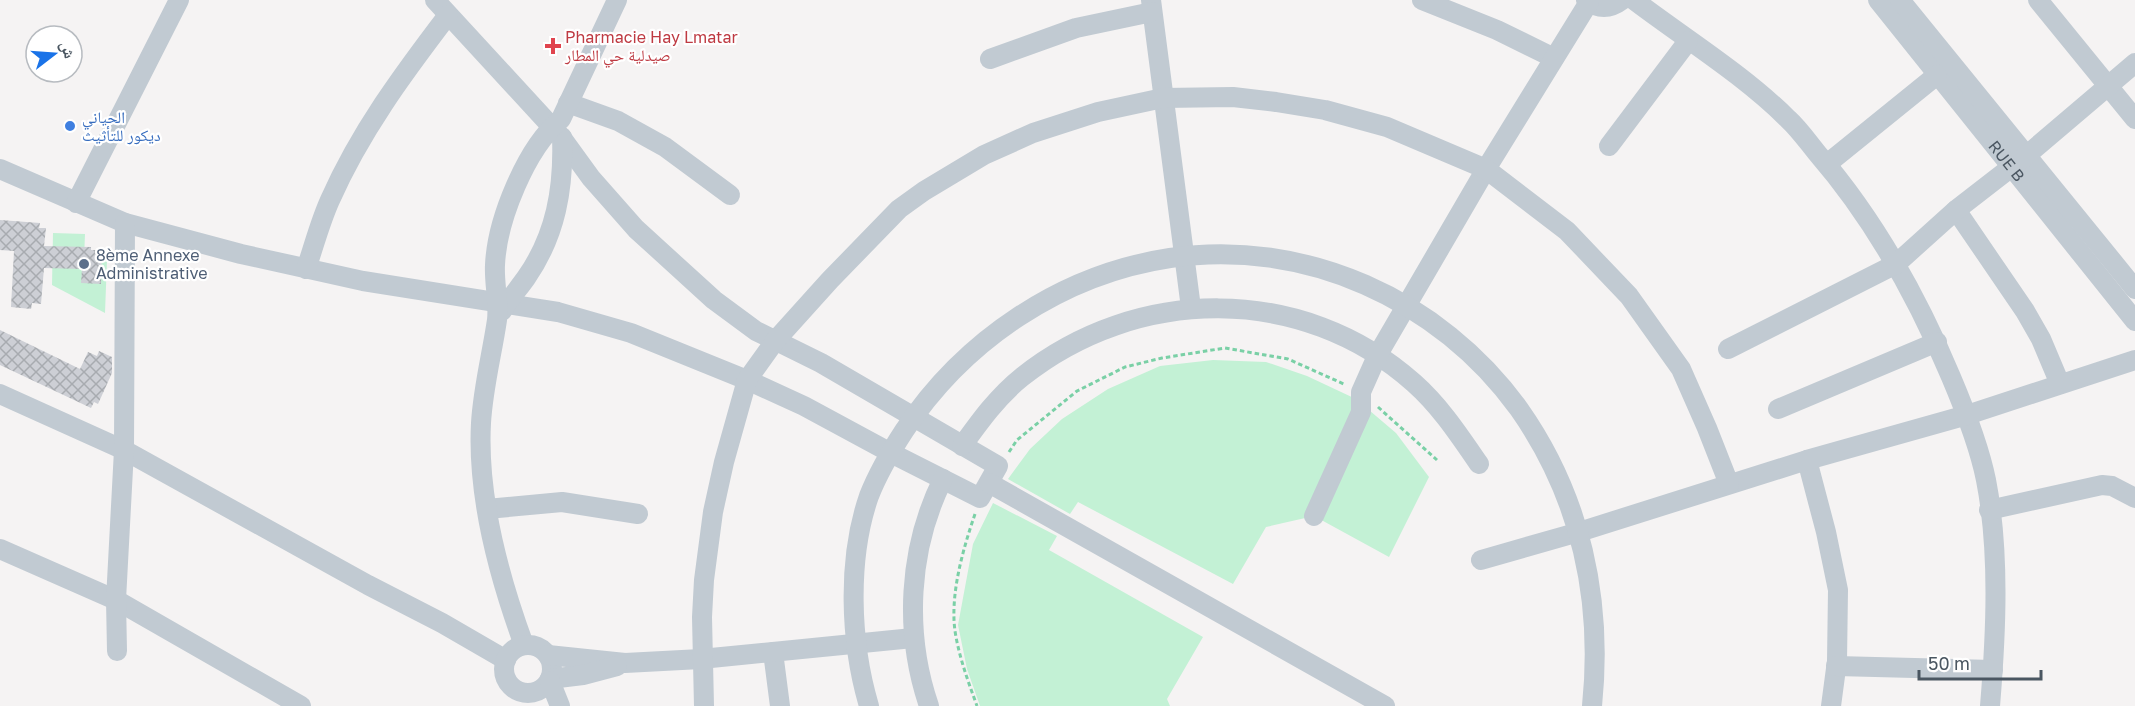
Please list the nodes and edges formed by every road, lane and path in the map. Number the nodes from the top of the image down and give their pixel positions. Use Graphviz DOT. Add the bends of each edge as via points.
graph roads {
  1 [pos="179,0"];
  2 [pos="617,0"];
  3 [pos="1422,0"];
  4 [pos="1622,0"];
  5 [pos="1634,0"];
  6 [pos="1878,0"];
  7 [pos="1900,0"];
  8 [pos="2038,0"];
  9 [pos="1588,1"];
  10 [pos="1151,6"];
  11 [pos="442,7"];
  12 [pos="1688,40"];
  13 [pos="1554,58"];
  14 [pos="990,59"];
  15 [pos="2135,63"];
  16 [pos="1937,75"];
  17 [pos="2108,87"];
  18 [pos="1163,98"];
  19 [pos="2135,119"];
  20 [pos="561,122"];
  21 [pos="1609,146"];
  22 [pos="2027,155"];
  23 [pos="1827,164"];
  24 [pos="2011,168"];
  25 [pos="0,169"];
  26 [pos="1486,169"];
  27 [pos="730,195"];
  28 [pos="76,203"];
  29 [pos="1956,210"];
  30 [pos="125,223"];
  31 [pos="1184,256"];
  32 [pos="1896,264"];
  33 [pos="306,269"];
  34 [pos="2135,289"];
  35 [pos="1406,304"];
  36 [pos="500,308"];
  37 [pos="1191,308"];
  38 [pos="2135,321"];
  39 [pos="775,341"];
  40 [pos="1937,342"];
  41 [pos="1728,349"];
  42 [pos="1377,356"];
  43 [pos="2135,360"];
  44 [pos="747,380"];
  45 [pos="2060,384"];
  46 [pos="1361,392"];
  47 [pos="0,394"];
  48 [pos="1778,409"];
  49 [pos="1967,415"];
  50 [pos="914,416"];
  51 [pos="962,446"];
  52 [pos="124,450"];
  53 [pos="891,453"];
  54 [pos="1437,460"];
  55 [pos="1807,460"];
  56 [pos="1479,464"];
  57 [pos="943,479"];
  58 [pos="989,482"];
  59 [pos="1729,484"];
  60 [pos="2135,498"];
  61 [pos="487,509"];
  62 [pos="1989,510"];
  63 [pos="638,514"];
  64 [pos="1314,516"];
  65 [pos="1579,532"];
  66 [pos="0,549"];
  67 [pos="1481,560"];
  68 [pos="116,600"];
  69 [pos="914,638"];
  70 [pos="524,645"];
  71 [pos="856,645"];
  72 [pos="117,651"];
  73 [pos="773,652"];
  74 [pos="548,655"];
  75 [pos="701,659"];
  76 [pos="506,660"];
  77 [pos="625,663"];
  78 [pos="1836,666"];
  79 [pos="1993,670"];
  80 [pos="550,680"];
  81 [pos="516,699"];
  82 [pos="301,706"];
  83 [pos="560,706"];
  84 [pos="704,706"];
  85 [pos="780,706"];
  86 [pos="869,706"];
  87 [pos="930,706"];
  88 [pos="977,706"];
  89 [pos="1386,706"];
  90 [pos="1592,706"];
  91 [pos="1831,706"];
  92 [pos="1990,706"];
  1 -- 28 [label="street"];
  2 -- 20 [label="street"];
  3 -- 13 [label="street"];
  4 -- 9 [label="street" via="1605,7"];
  5 -- 12 [label="street"];
  6 -- 16 [label="street, RUE B"];
  7 -- 22 [label="street, RUE B"];
  8 -- 17 [label="street"];
  9 -- 13 [label="street"];
  10 -- 14 [label="street"];
  10 -- 18 [label="street"];
  11 -- 20 [label="street"];
  11 -- 33 [label="street" via="360,138 329,201"];
  12 -- 21 [label="street"];
  12 -- 23 [label="street" via="1788,119"];
  13 -- 26 [label="street"];
  15 -- 17 [label="street"];
  16 -- 23 [label="street"];
  16 -- 24 [label="street, RUE B"];
  17 -- 19 [label="street"];
  17 -- 22 [label="street"];
  18 -- 26 [label="street" via="1233,97 1325,110 1387,127"];
  18 -- 31 [label="street"];
  18 -- 39 [label="street" via="1098,112 1033,133 984,155 924,190 899,209"];
  20 -- 27 [label="street" via="618,121 665,147"];
  20 -- 36 [label="street" via="561,182 553,225 530,271"];
  20 -- 36 [label="street" via="541,140 507,207 495,263"];
  20 -- 39 [label="street" via="611,201 663,255 733,316"];
  22 -- 24 [label="street"];
  22 -- 34 [label="street, RUE B"];
  23 -- 32 [label="street"];
  24 -- 29 [label="street"];
  24 -- 38 [label="street, RUE B"];
  25 -- 28 [label="street"];
  26 -- 35 [label="street"];
  26 -- 59 [label="street" via="1567,231 1629,296 1681,369"];
  28 -- 30 [label="street"];
  29 -- 32 [label="street"];
  29 -- 45 [label="street" via="2025,311"];
  30 -- 33 [label="street"];
  30 -- 52 [label="street"];
  31 -- 35 [label="street" via="1248,254 1300,262 1357,280"];
  31 -- 37 [label="street"];
  31 -- 50 [label="street" via="1118,270 1042,302 975,349"];
  32 -- 40 [label="street"];
  32 -- 41 [label="street"];
  33 -- 36 [label="street"];
  35 -- 42 [label="street"];
  35 -- 65 [label="street" via="1457,341 1513,401 1558,474"];
  36 -- 44 [label="street" via="558,312 630,333"];
  36 -- 61 [label="street" via="486,372 481,423"];
  37 -- 42 [label="street" via="1238,308 1284,316 1329,330"];
  37 -- 51 [label="street" via="1112,326 1059,351 1020,378 987,411"];
  39 -- 44 [label="street"];
  39 -- 50 [label="street"];
  40 -- 48 [label="street"];
  40 -- 49 [label="street"];
  42 -- 46 [label="street"];
  42 -- 56 [label="street" via="1413,382 1450,420"];
  43 -- 45 [label="street"];
  44 -- 53 [label="street"];
  44 -- 75 [label="street" via="713,512 704,580"];
  45 -- 49 [label="street"];
  46 -- 54 [label="path"];
  46 -- 58 [label="path" via="1288,359 1225,348 1162,358 1125,367 1077,391 1017,440"];
  46 -- 64 [label="street" via="1361,412"];
  47 -- 52 [label="street"];
  49 -- 55 [label="street"];
  49 -- 62 [label="street" via="1986,480"];
  50 -- 51 [label="street"];
  50 -- 53 [label="street"];
  51 -- 58 [label="street"];
  52 -- 68 [label="street"];
  52 -- 76 [label="street"];
  53 -- 57 [label="street"];
  53 -- 71 [label="street" via="869,496 857,551"];
  55 -- 59 [label="street"];
  55 -- 78 [label="street" via="1838,590"];
  57 -- 58 [label="street"];
  57 -- 69 [label="street" via="921,539 914,587"];
  58 -- 88 [label="path" via="962,553 955,613 964,671"];
  58 -- 89 [label="street"];
  59 -- 65 [label="street"];
  60 -- 62 [label="street" via="2102,485"];
  61 -- 63 [label="street" via="562,502"];
  61 -- 70 [label="street" via="502,577"];
  62 -- 79 [label="street" via="1995,556"];
  65 -- 67 [label="street"];
  65 -- 90 [label="street" via="1594,623"];
  66 -- 68 [label="street"];
  68 -- 72 [label="street"];
  68 -- 82 [label="street"];
  69 -- 71 [label="street"];
  69 -- 87 [label="street"];
  70 -- 74 [label="street" via="533,645"];
  70 -- 76 [label="street"];
  71 -- 73 [label="street"];
  71 -- 86 [label="street"];
  73 -- 75 [label="street"];
  73 -- 85 [label="street"];
  74 -- 77 [label="street"];
  74 -- 80 [label="street" via="552,663"];
  75 -- 77 [label="street"];
  75 -- 84 [label="street"];
  76 -- 81 [label="street" via="505,675"];
  77 -- 80 [label="street"];
  78 -- 79 [label="street"];
  78 -- 91 [label="street"];
  79 -- 92 [label="street"];
  80 -- 81 [label="street" via="538,691"];
  80 -- 83 [label="street"];
}
